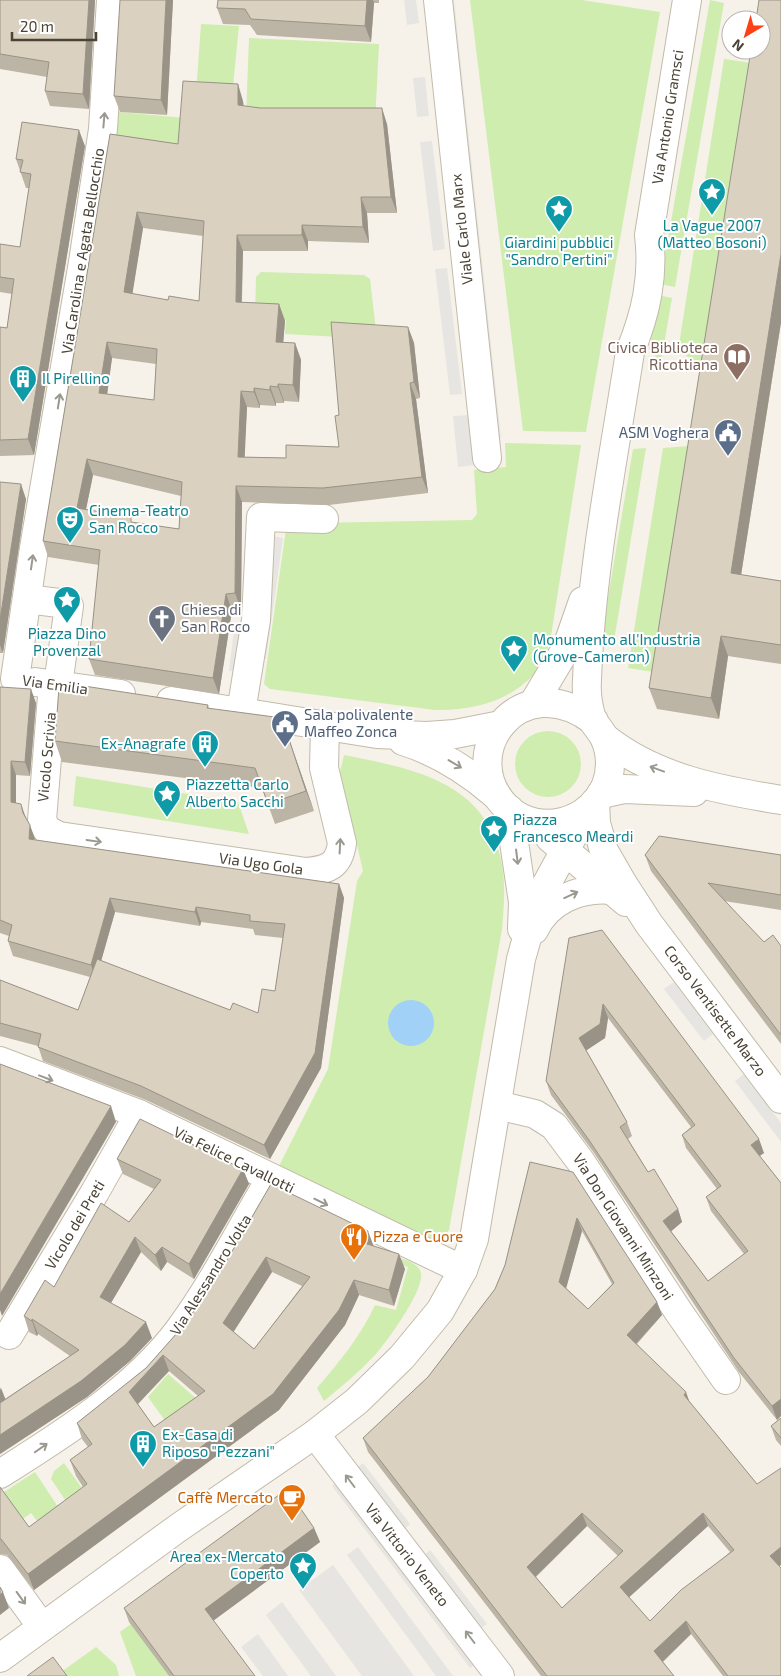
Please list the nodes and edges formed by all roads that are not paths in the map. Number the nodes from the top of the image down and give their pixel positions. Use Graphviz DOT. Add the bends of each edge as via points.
graph roads {
  1 [pos="111,0"];
  2 [pos="438,0"];
  3 [pos="687,0"];
  4 [pos="487,458"];
  5 [pos="324,519"];
  6 [pos="596,564"];
  7 [pos="27,599"];
  8 [pos="8,678"];
  9 [pos="56,684"];
  10 [pos="533,704"];
  11 [pos="241,712"];
  12 [pos="501,725"];
  13 [pos="325,726"];
  14 [pos="599,730"];
  15 [pos="377,734"];
  16 [pos="737,793"];
  17 [pos="781,800"];
  18 [pos="595,802"];
  19 [pos="510,808"];
  20 [pos="46,830"];
  21 [pos="565,849"];
  22 [pos="612,890"];
  23 [pos="649,924"];
  24 [pos="521,959"];
  25 [pos="0,1060"];
  26 [pos="781,1099"];
  27 [pos="497,1105"];
  28 [pos="139,1114"];
  29 [pos="271,1178"];
  30 [pos="464,1270"];
  31 [pos="9,1334"];
  32 [pos="726,1380"];
  33 [pos="315,1434"];
  34 [pos="0,1474"];
  35 [pos="0,1569"];
  36 [pos="42,1627"];
  37 [pos="0,1658"];
  38 [pos="500,1676"];
  7 -- 1 [label="street, Via Carolina e Agata Bellocchio, one-way" via="103,129"];
  2 -- 4 [label="street, Viale Carlo Marx"];
  3 -- 6 [label="street, Via Antonio Gramsci" via="649,235 652,262 643,321 630,352"];
  5 -- 11 [label="street" via="261,517 256,620"];
  6 -- 10 [label="street, Via Antonio Gramsci" via="567,647"];
  6 -- 14 [label="street, Via Antonio Gramsci" via="586,682"];
  7 -- 8 [label="street, Via Carolina e Agata Bellocchio"];
  7 -- 9 [label="street" via="69,606"];
  8 -- 9 [label="street, Via Emilia"];
  9 -- 11 [label="street, Via Emilia"];
  9 -- 20 [label="street, Vicolo Scrivia" via="42,820"];
  10 -- 12 [label="street" via="521,708"];
  10 -- 14 [label="street" via="566,704 581,711"];
  11 -- 13 [label="street, Via Emilia"];
  12 -- 15 [label="street, Via Emilia" via="428,736"];
  12 -- 19 [label="street" via="493,738 488,766 490,781"];
  13 -- 15 [label="street, Via Emilia"];
  20 -- 13 [label="street, Via Ugo Gola, one-way" via="59,836 306,872 321,871 334,864 342,842 324,768"];
  16 -- 14 [label="street, one-way" via="649,767 625,754"];
  14 -- 18 [label="street" via="610,760 609,772"];
  15 -- 19 [label="street, Via Emilia, one-way" via="426,748 473,776"];
  16 -- 17 [label="street"];
  16 -- 18 [label="street" via="624,789"];
  18 -- 19 [label="street" via="573,819 557,824 540,824"];
  18 -- 21 [label="street"];
  18 -- 23 [label="street, Corso Ventisette Marzo" via="596,823 604,851"];
  19 -- 21 [label="street, Corso Ventisette Marzo"];
  19 -- 24 [label="street, one-way" via="523,902"];
  21 -- 22 [label="street, Corso Ventisette Marzo"];
  21 -- 24 [label="street" via="536,906"];
  22 -- 23 [label="street, Corso Ventisette Marzo"];
  24 -- 22 [label="street, one-way" via="536,926 559,902 582,891"];
  23 -- 26 [label="street, Corso Ventisette Marzo"];
  24 -- 27 [label="street"];
  25 -- 28 [label="street, Via Felice Cavallotti, one-way"];
  27 -- 30 [label="street" via="474,1239"];
  27 -- 32 [label="street, Via Don Giovanni Minzoni" via="536,1114 554,1126"];
  28 -- 29 [label="street, Via Felice Cavallotti"];
  28 -- 31 [label="street, Vicolo dei Preti"];
  29 -- 30 [label="street, Via Felice Cavallotti, one-way"];
  34 -- 29 [label="street, Via Alessandro Volta, one-way" via="85,1416 153,1361 185,1321"];
  30 -- 33 [label="street" via="440,1311 402,1357 357,1401"];
  33 -- 36 [label="street"];
  38 -- 33 [label="street, Via Vittorio Veneto, one-way"];
  35 -- 36 [label="street, one-way"];
  36 -- 37 [label="street"];
}
